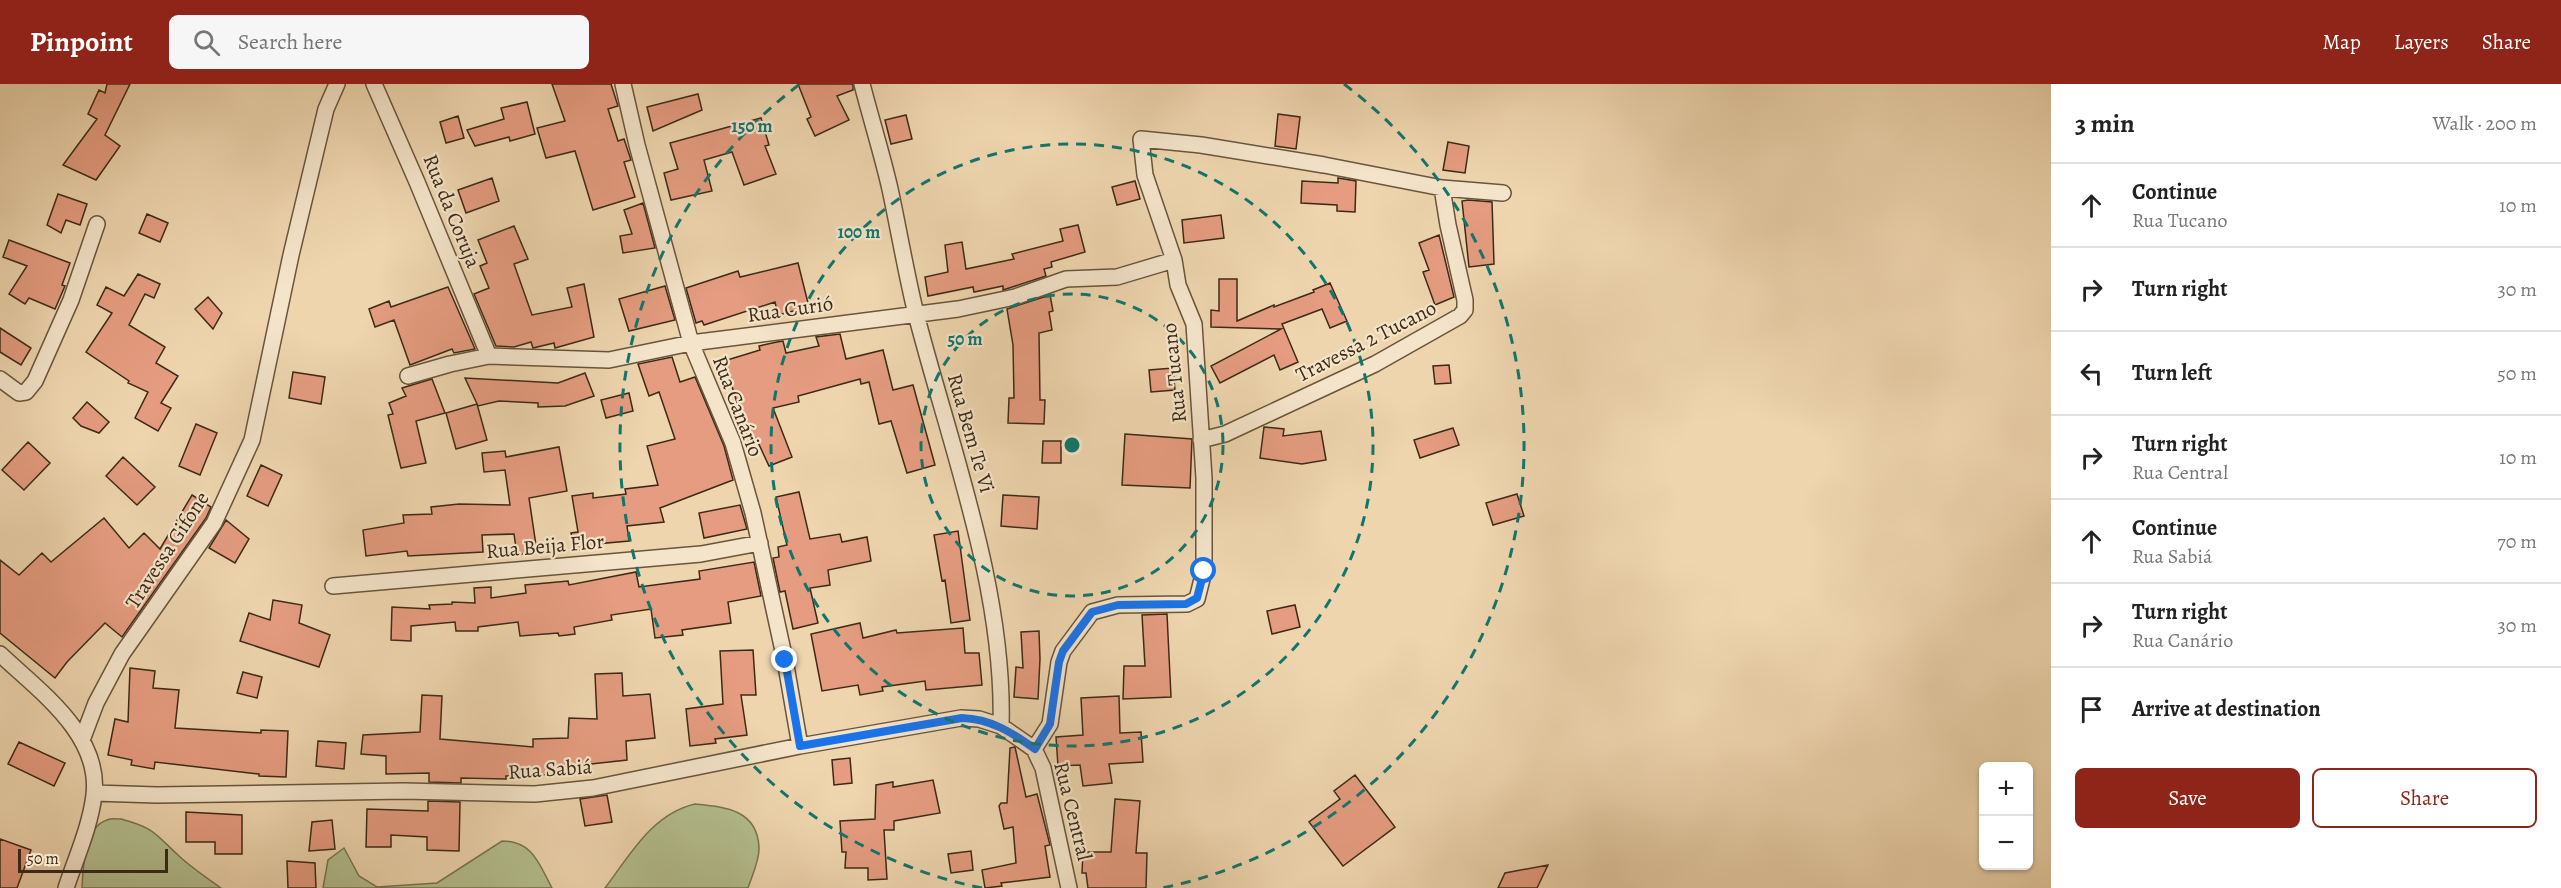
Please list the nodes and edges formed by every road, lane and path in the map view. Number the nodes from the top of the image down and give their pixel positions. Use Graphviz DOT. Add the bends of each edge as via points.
graph roads {
  1 [pos="337,84"];
  2 [pos="374,84"];
  3 [pos="623,84"];
  4 [pos="862,84"];
  5 [pos="1442,188"];
  6 [pos="1503,193"];
  7 [pos="97,224"];
  8 [pos="1174,260"];
  9 [pos="916,312"];
  10 [pos="691,344"];
  11 [pos="489,356"];
  12 [pos="408,376"];
  13 [pos="0,379"];
  14 [pos="1202,440"];
  15 [pos="760,543"];
  16 [pos="333,586"];
  17 [pos="0,654"];
  18 [pos="1001,726"];
  19 [pos="82,740"];
  20 [pos="800,746"];
  21 [pos="1035,749"];
  22 [pos="94,793"];
  23 [pos="66,888"];
  24 [pos="1069,888"];
  1 -- 19 [label="street, Travessa Gifone" via="326,109 291,255 252,440 214,523 122,654"];
  2 -- 11 [label="street, Rua da Coruja"];
  3 -- 10 [label="street, Rua Canário"];
  4 -- 9 [label="street, Rua Bem Te Vi" via="890,188"];
  5 -- 6 [label="street"];
  5 -- 8 [label="street, Rua Tucano" via="1324,165 1141,139 1145,176"];
  5 -- 14 [label="street, Travessa 2 Tucano" via="1465,300 1460,316 1375,364 1225,434"];
  7 -- 13 [label="street" via="71,300 35,381 26,392 19,393"];
  8 -- 9 [label="street, Rua Curió" via="1117,278 1066,279 1015,297 958,309"];
  8 -- 14 [label="street, Rua Tucano" via="1178,285 1194,324"];
  9 -- 10 [label="street, Rua Curió"];
  9 -- 18 [label="street, Rua Bem Te Vi" via="970,508 991,606 1002,699"];
  10 -- 11 [label="street, Rua Curió" via="609,360"];
  10 -- 15 [label="street, Rua Canário" via="733,443"];
  11 -- 12 [label="street, Rua Curió"];
  14 -- 21 [label="street, Rua Tucano" via="1204,571 1197,598 1186,604 1118,605 1092,612 1063,651 1050,724"];
  15 -- 16 [label="street, Rua Beija Flor" via="702,554"];
  15 -- 20 [label="street, Rua Canário"];
  17 -- 19 [label="street" via="66,718"];
  18 -- 20 [label="street, Rua Sabiá" via="962,718"];
  18 -- 21 [label="street, Rua Central"];
  19 -- 22 [label="street" via="92,766"];
  20 -- 22 [label="street, Rua Sabiá" via="604,786 535,794"];
  21 -- 24 [label="street, Rua Central"];
  22 -- 23 [label="street"];
}
